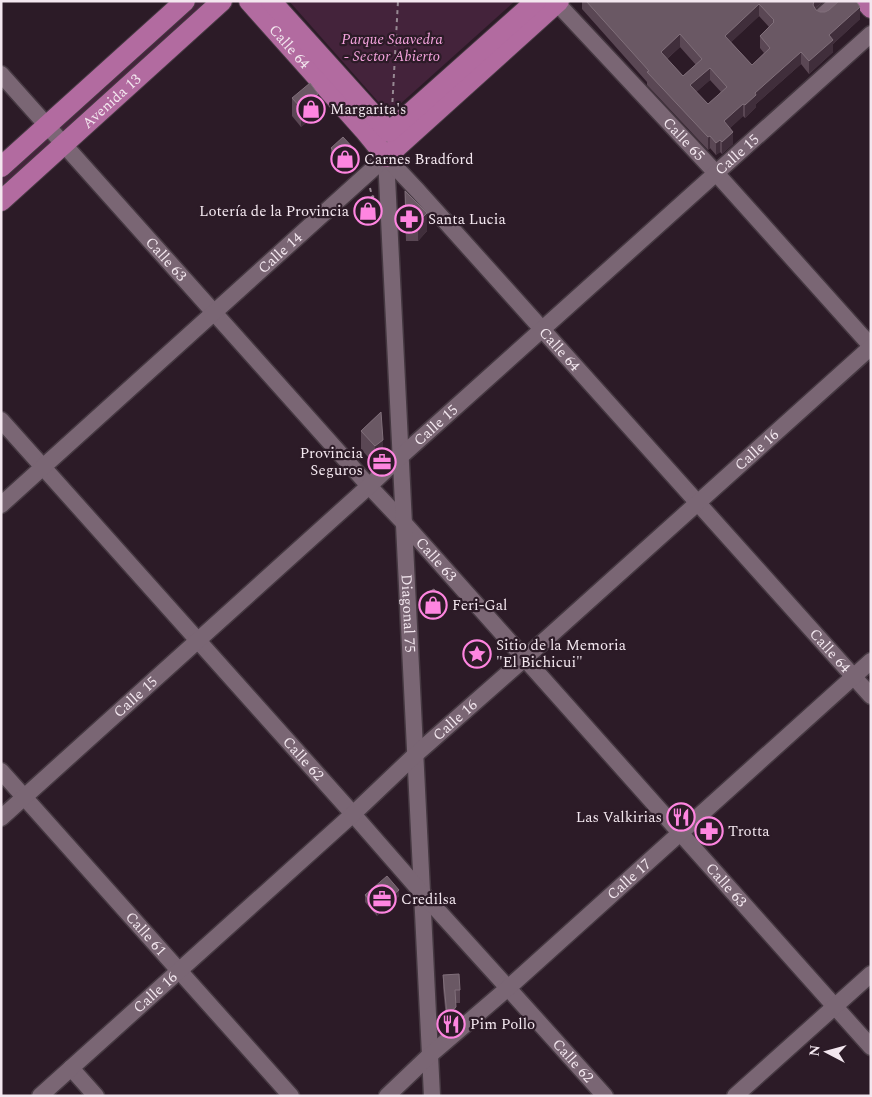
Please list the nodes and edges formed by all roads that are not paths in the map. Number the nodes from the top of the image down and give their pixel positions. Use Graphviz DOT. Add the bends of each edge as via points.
graph roads {
  1 [pos="186,1"];
  2 [pos="222,1"];
  3 [pos="249,1"];
  4 [pos="271,1"];
  5 [pos="536,1"];
  6 [pos="839,1"];
  7 [pos="865,1"];
  8 [pos="557,2"];
  9 [pos="871,8"];
  10 [pos="823,15"];
  11 [pos="871,34"];
  12 [pos="1,74"];
  13 [pos="390,123"];
  14 [pos="47,126"];
  15 [pos="64,144"];
  16 [pos="386,157"];
  17 [pos="1,167"];
  18 [pos="716,173"];
  19 [pos="1,201"];
  20 [pos="214,312"];
  21 [pos="543,330"];
  22 [pos="871,346"];
  23 [pos="1,420"];
  24 [pos="400,457"];
  25 [pos="43,467"];
  26 [pos="369,486"];
  27 [pos="697,503"];
  28 [pos="1,505"];
  29 [pos="404,523"];
  30 [pos="198,641"];
  31 [pos="524,659"];
  32 [pos="871,661"];
  33 [pos="853,677"];
  34 [pos="871,696"];
  35 [pos="415,755"];
  36 [pos="1,771"];
  37 [pos="24,797"];
  38 [pos="353,814"];
  39 [pos="1,818"];
  40 [pos="680,833"];
  41 [pos="422,893"];
  42 [pos="179,970"];
  43 [pos="871,974"];
  44 [pos="508,988"];
  45 [pos="834,1006"];
  46 [pos="871,1047"];
  47 [pos="430,1056"];
  48 [pos="71,1068"];
  49 [pos="40,1096"];
  50 [pos="96,1096"];
  51 [pos="291,1096"];
  52 [pos="387,1096"];
  53 [pos="432,1096"];
  54 [pos="605,1096"];
  55 [pos="735,1096"];
  1 -- 14 [label="main road, Avenida 13"];
  2 -- 15 [label="main road, Avenida 13"];
  3 -- 16 [label="main road, Calle 64"];
  4 -- 13 [label="main road, Calle 64"];
  5 -- 13 [label="main road"];
  6 -- 10 [label="street"];
  7 -- 9 [label="main road"];
  8 -- 16 [label="main road, Calle 14"];
  8 -- 18 [label="street, Calle 65"];
  11 -- 18 [label="street, Calle 15"];
  12 -- 14 [label="street, Calle 63"];
  13 -- 16 [label="street, Diagonal 75"];
  14 -- 15 [label="street, Calle 63"];
  14 -- 17 [label="main road, Avenida 13"];
  15 -- 19 [label="main road, Avenida 13"];
  15 -- 20 [label="street, Calle 63"];
  16 -- 20 [label="street, Calle 14"];
  16 -- 21 [label="street, Calle 64"];
  16 -- 24 [label="street, Diagonal 75"];
  18 -- 21 [label="street, Calle 15"];
  18 -- 22 [label="street, Calle 65"];
  20 -- 25 [label="street, Calle 14"];
  20 -- 26 [label="street, Calle 63"];
  21 -- 24 [label="street, Calle 15"];
  21 -- 27 [label="street, Calle 64"];
  22 -- 27 [label="street, Calle 16"];
  23 -- 25 [label="street, Calle 62"];
  24 -- 26 [label="street, Calle 15"];
  24 -- 29 [label="street, Diagonal 75"];
  25 -- 28 [label="street, Calle 14"];
  25 -- 30 [label="street, Calle 62"];
  26 -- 29 [label="street, Calle 63"];
  26 -- 30 [label="street, Calle 15"];
  27 -- 31 [label="street, Calle 16"];
  27 -- 33 [label="street, Calle 64"];
  29 -- 31 [label="street, Calle 63"];
  29 -- 35 [label="street, Diagonal 75"];
  30 -- 37 [label="street, Calle 15"];
  30 -- 38 [label="street, Calle 62"];
  31 -- 35 [label="street, Calle 16"];
  31 -- 40 [label="street, Calle 63"];
  32 -- 33 [label="street, Calle 17"];
  33 -- 34 [label="street, Calle 64"];
  33 -- 40 [label="street, Calle 17"];
  35 -- 38 [label="street, Calle 16"];
  35 -- 41 [label="street, Diagonal 75"];
  36 -- 37 [label="street, Calle 61"];
  37 -- 39 [label="street, Calle 15"];
  37 -- 42 [label="street, Calle 61"];
  38 -- 41 [label="street, Calle 62"];
  38 -- 42 [label="street, Calle 16"];
  40 -- 44 [label="street, Calle 17"];
  40 -- 45 [label="street, Calle 63"];
  41 -- 44 [label="street, Calle 62"];
  41 -- 47 [label="street, Diagonal 75"];
  42 -- 48 [label="street, Calle 16"];
  42 -- 51 [label="street, Calle 61"];
  43 -- 45 [label="street"];
  44 -- 47 [label="street, Calle 17"];
  44 -- 54 [label="street, Calle 62"];
  45 -- 46 [label="street, Calle 63"];
  45 -- 55 [label="street"];
  47 -- 52 [label="street, Calle 17"];
  47 -- 53 [label="street, Diagonal 75"];
  48 -- 49 [label="street, Calle 16"];
  48 -- 50 [label="street"];
}
